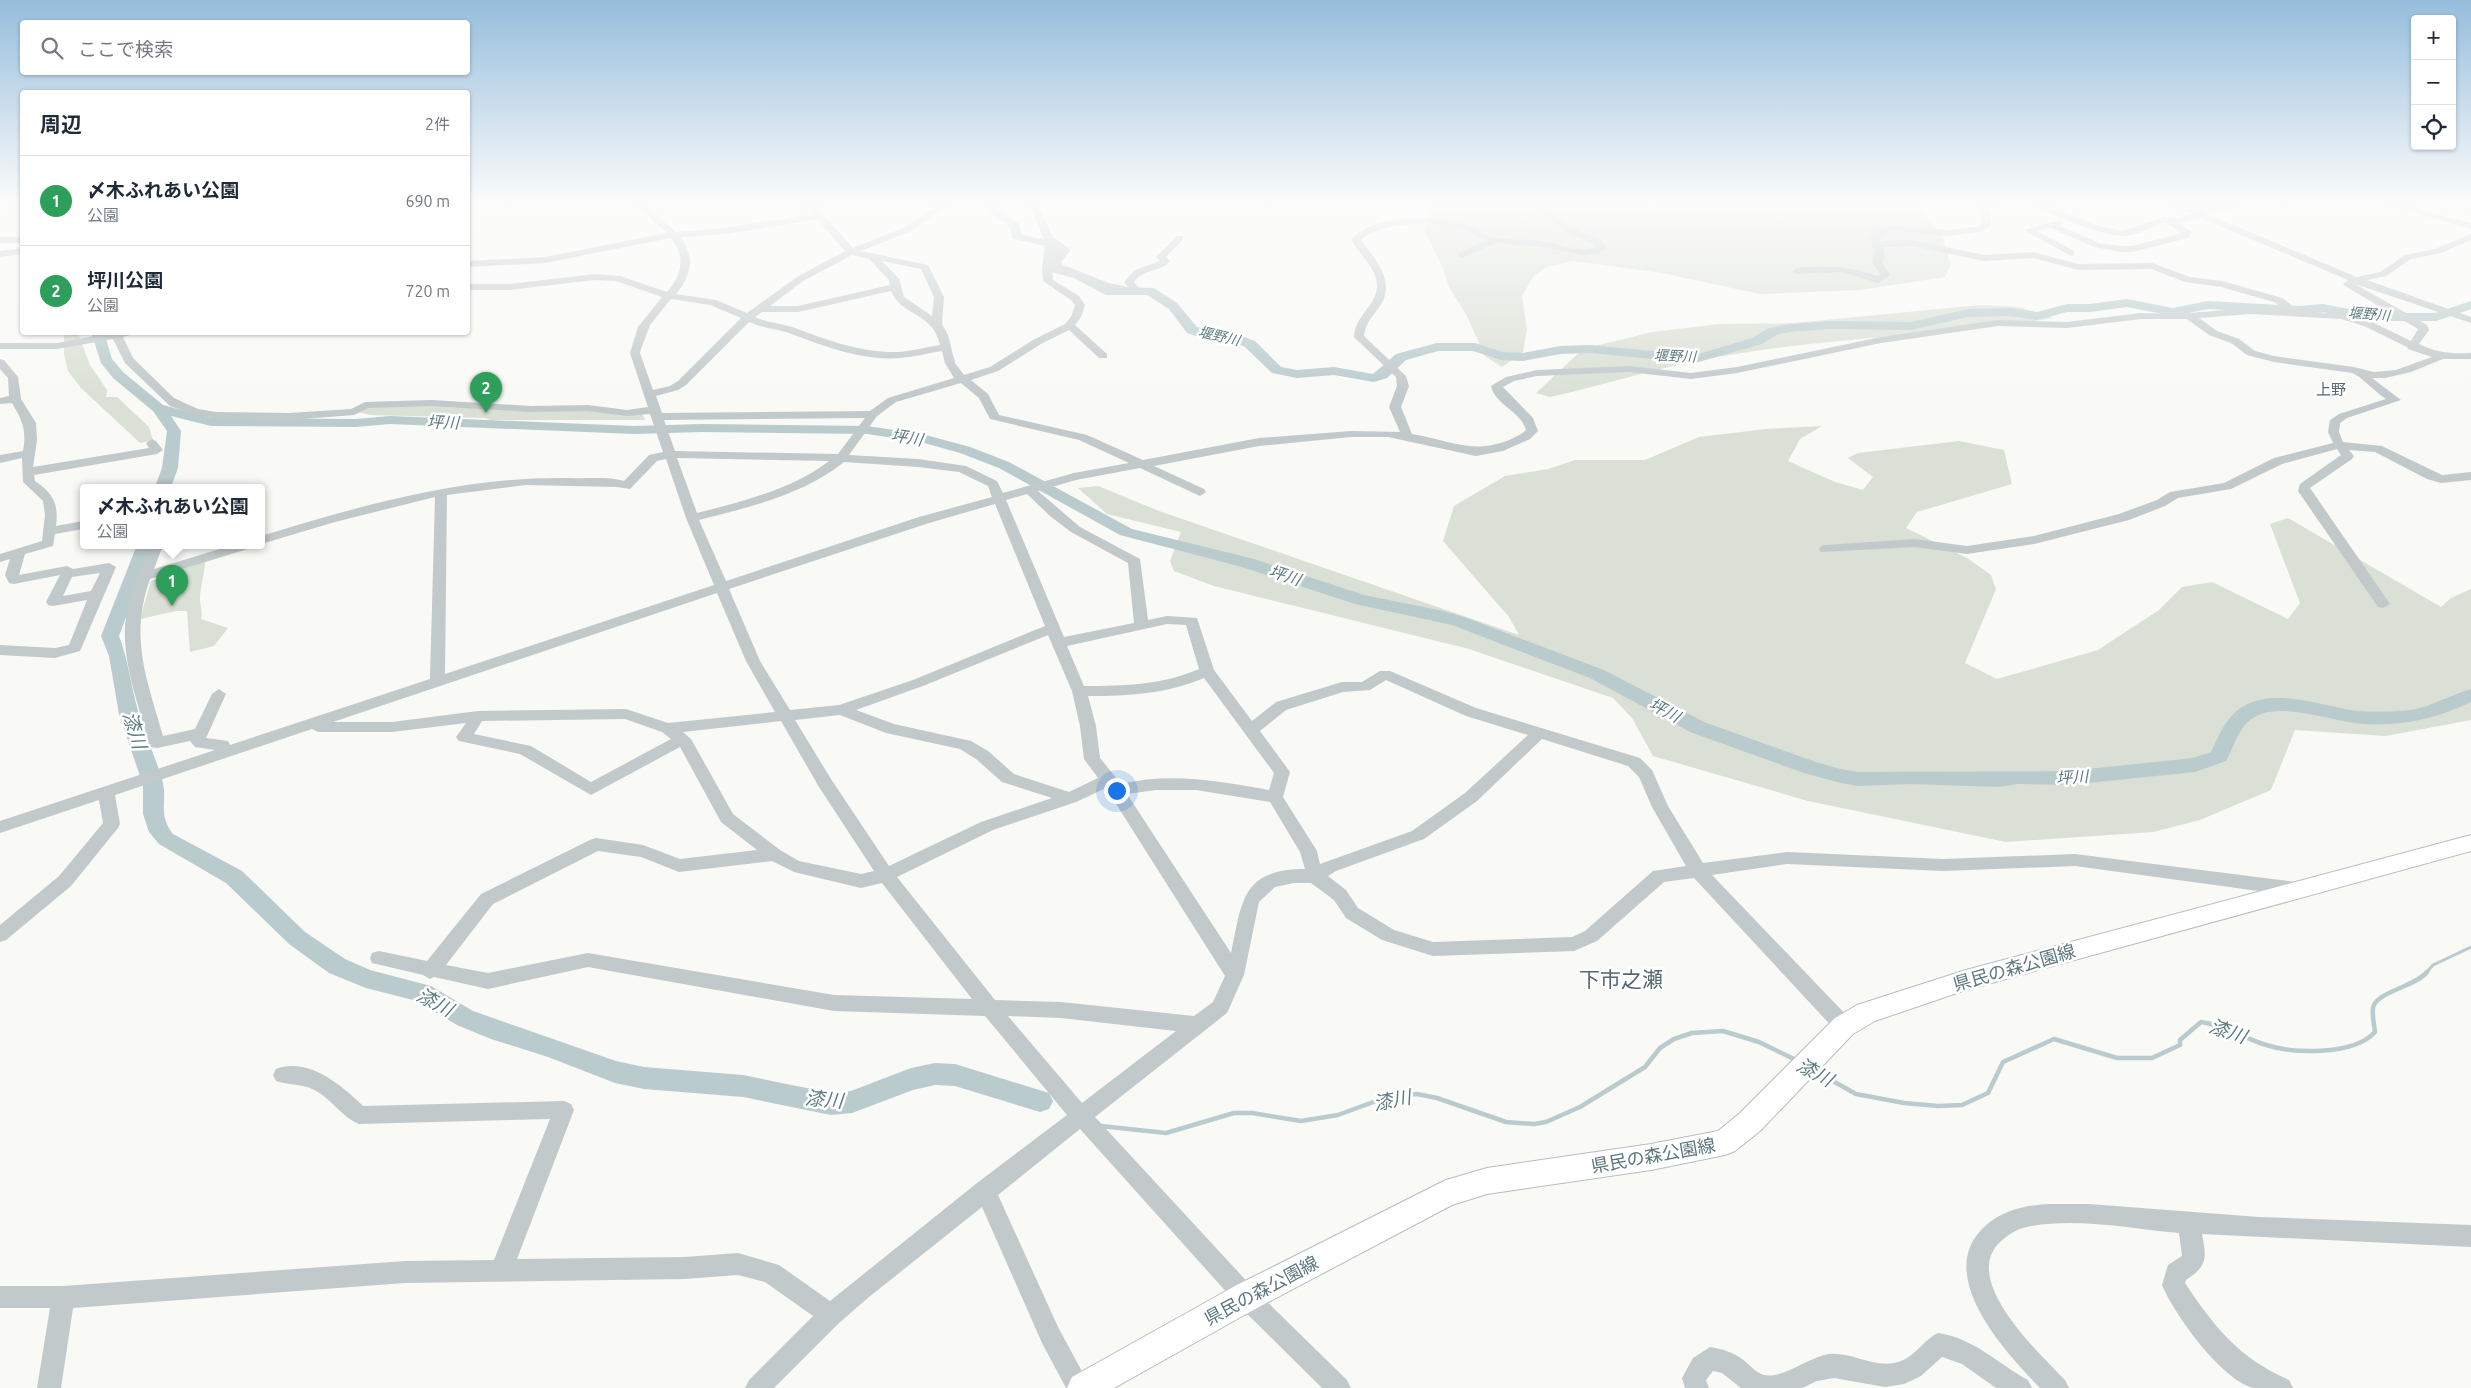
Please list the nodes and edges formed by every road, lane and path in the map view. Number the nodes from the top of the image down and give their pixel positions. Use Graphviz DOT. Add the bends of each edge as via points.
graph roads {
  1 [pos="685,269"];
  2 [pos="819,269"];
  3 [pos="885,269"];
  4 [pos="926,269"];
  5 [pos="1045,269"];
  6 [pos="1065,269"];
  7 [pos="1146,269"];
  8 [pos="1375,269"];
  9 [pos="1881,269"];
  10 [pos="2159,269"];
  11 [pos="2329,269"];
  12 [pos="2391,269"];
  13 [pos="1797,271"];
  14 [pos="2356,280"];
  15 [pos="470,287"];
  16 [pos="895,287"];
  17 [pos="668,296"];
  18 [pos="759,309"];
  19 [pos="2295,311"];
  20 [pos="2189,316"];
  21 [pos="747,318"];
  22 [pos="2471,320"];
  23 [pos="937,324"];
  24 [pos="1069,326"];
  25 [pos="122,335"];
  26 [pos="117,336"];
  27 [pos="0,346"];
  28 [pos="2412,346"];
  29 [pos="946,347"];
  30 [pos="2437,355"];
  31 [pos="1103,356"];
  32 [pos="2471,356"];
  33 [pos="0,362"];
  34 [pos="2363,375"];
  35 [pos="965,378"];
  36 [pos="648,395"];
  37 [pos="15,399"];
  38 [pos="0,401"];
  39 [pos="656,417"];
  40 [pos="870,419"];
  41 [pos="1407,436"];
  42 [pos="152,443"];
  43 [pos="2340,445"];
  44 [pos="668,449"];
  45 [pos="29,453"];
  46 [pos="845,453"];
  47 [pos="0,459"];
  48 [pos="1137,464"];
  49 [pos="28,472"];
  50 [pos="2471,476"];
  51 [pos="1034,488"];
  52 [pos="441,492"];
  53 [pos="1200,492"];
  54 [pos="998,497"];
  55 [pos="692,518"];
  56 [pos="80,525"];
  57 [pos="49,531"];
  58 [pos="265,539"];
  59 [pos="155,549"];
  60 [pos="233,549"];
  61 [pos="1826,549"];
  62 [pos="19,552"];
  63 [pos="0,558"];
  64 [pos="67,574"];
  65 [pos="146,576"];
  66 [pos="720,587"];
  67 [pos="96,594"];
  68 [pos="2383,604"];
  69 [pos="1142,624"];
  70 [pos="1052,628"];
  71 [pos="1058,643"];
  72 [pos="0,650"];
  73 [pos="1207,671"];
  74 [pos="437,683"];
  75 [pos="1079,691"];
  76 [pos="220,694"];
  77 [pos="841,710"];
  78 [pos="478,716"];
  79 [pos="785,717"];
  80 [pos="309,726"];
  81 [pos="667,728"];
  82 [pos="1250,731"];
  83 [pos="199,733"];
  84 [pos="1538,734"];
  85 [pos="683,739"];
  86 [pos="224,753"];
  87 [pos="1112,786"];
  88 [pos="106,792"];
  89 [pos="1275,797"];
  90 [pos="1070,798"];
  91 [pos="0,827"];
  92 [pos="2471,843"];
  93 [pos="774,854"];
  94 [pos="1699,872"];
  95 [pos="886,875"];
  96 [pos="1315,876"];
  97 [pos="2296,889"];
  98 [pos="0,935"];
  99 [pos="379,958"];
  100 [pos="430,970"];
  101 [pos="1235,975"];
  102 [pos="988,1007"];
  103 [pos="1199,1025"];
  104 [pos="1839,1032"];
  105 [pos="283,1075"];
  106 [pos="1080,1115"];
  107 [pos="985,1190"];
  108 [pos="2188,1223"];
  109 [pos="2471,1236"];
  110 [pos="500,1271"];
  111 [pos="63,1296"];
  112 [pos="0,1297"];
  113 [pos="1246,1297"];
  114 [pos="831,1315"];
  115 [pos="1897,1382"];
  116 [pos="49,1388"];
  117 [pos="757,1388"];
  118 [pos="1080,1388"];
  119 [pos="1083,1388"];
  120 [pos="1339,1388"];
  121 [pos="1697,1388"];
  122 [pos="2020,1388"];
  123 [pos="2057,1388"];
  124 [pos="2281,1388"];
  1 -- 17 [label="street"];
  2 -- 18 [label="street"];
  3 -- 16 [label="street" via="894,279"];
  4 -- 23 [label="street" via="939,296"];
  5 -- 24 [label="street" via="1048,281 1075,298 1080,305"];
  6 -- 7 [label="street" via="1108,287 1136,290 1129,282 1130,278"];
  8 -- 41 [label="street" via="1382,292 1360,326 1360,337 1401,376 1403,386 1395,407"];
  9 -- 13 [label="street" via="1885,275 1878,280 1842,269"];
  10 -- 19 [label="street" via="2188,280 2222,284 2269,298"];
  11 -- 14 [label="street"];
  12 -- 14 [label="street" via="2383,274"];
  14 -- 22 [label="street"];
  14 -- 28 [label="street" via="2348,284 2424,330"];
  15 -- 17 [label="street" via="509,287 608,277 627,280"];
  16 -- 18 [label="street" via="798,309"];
  16 -- 23 [label="street" via="900,298"];
  17 -- 21 [label="street" via="712,302"];
  17 -- 36 [label="street" via="638,338 635,353"];
  18 -- 21 [label="street"];
  19 -- 20 [label="street"];
  19 -- 28 [label="street" via="2354,319"];
  20 -- 34 [label="street" via="2213,334 2235,341 2251,353 2354,370"];
  20 -- 41 [label="street" via="2141,316 2067,325 1998,323 1881,340 1737,370 1691,376 1629,369 1537,374 1510,379 1497,386 1498,391 1529,420 1532,431 1526,437 1499,448 1476,452"];
  21 -- 29 [label="street" via="818,342 870,354 900,355"];
  21 -- 36 [label="street" via="682,383"];
  23 -- 29 [label="street"];
  24 -- 31 [label="street" via="1084,335"];
  24 -- 35 [label="street" via="994,369"];
  25 -- 26 [label="street"];
  26 -- 27 [label="street" via="50,346"];
  26 -- 39 [label="street" via="131,365 168,398 193,412 218,416 354,412 364,405 431,403 531,409 588,408"];
  28 -- 30 [label="street"];
  29 -- 35 [label="street" via="950,363"];
  30 -- 32 [label="street"];
  30 -- 34 [label="street" via="2438,359 2394,373"];
  33 -- 37 [label="street" via="13,377"];
  34 -- 43 [label="street" via="2394,400 2343,416 2334,422 2332,429"];
  35 -- 40 [label="street" via="892,400"];
  35 -- 48 [label="street" via="984,396 994,417 1083,437"];
  36 -- 39 [label="street"];
  37 -- 38 [label="street"];
  37 -- 45 [label="street" via="30,423"];
  39 -- 40 [label="street"];
  39 -- 44 [label="street"];
  40 -- 46 [label="street"];
  41 -- 48 [label="street" via="1360,434 1273,440"];
  42 -- 49 [label="street" via="157,450"];
  43 -- 50 [label="street" via="2378,449 2441,479"];
  43 -- 61 [label="street" via="2278,461 2227,486 2174,495 2124,517 2034,540 1966,550 1916,543"];
  43 -- 68 [label="street" via="2348,456 2304,490"];
  44 -- 46 [label="street"];
  44 -- 52 [label="street" via="653,458 626,486 618,483 526,481"];
  44 -- 55 [label="street"];
  45 -- 47 [label="street"];
  45 -- 49 [label="street"];
  46 -- 54 [label="street" via="962,469 993,484"];
  46 -- 55 [label="street" via="821,474 756,501"];
  48 -- 51 [label="street"];
  48 -- 53 [label="street"];
  49 -- 57 [label="street" via="29,482 50,500"];
  51 -- 54 [label="street"];
  51 -- 69 [label="street" via="1049,510 1083,534 1135,562"];
  52 -- 58 [label="street"];
  52 -- 74 [label="street"];
  54 -- 66 [label="street"];
  54 -- 70 [label="street"];
  55 -- 66 [label="street"];
  56 -- 57 [label="street"];
  57 -- 62 [label="street" via="48,543"];
  59 -- 65 [label="street"];
  60 -- 65 [label="street"];
  62 -- 63 [label="street"];
  62 -- 64 [label="street" via="12,574 14,580 67,570"];
  64 -- 67 [label="street" via="109,566"];
  64 -- 67 [label="street" via="53,602"];
  65 -- 83 [label="street" via="134,609 132,628 157,743"];
  66 -- 74 [label="street"];
  66 -- 79 [label="street" via="752,662"];
  67 -- 72 [label="street" via="75,648 55,653"];
  69 -- 71 [label="street"];
  69 -- 73 [label="street" via="1166,620 1192,621"];
  70 -- 71 [label="street"];
  70 -- 77 [label="street" via="946,672"];
  71 -- 75 [label="street"];
  73 -- 75 [label="street" via="1161,689"];
  73 -- 82 [label="street"];
  74 -- 80 [label="street"];
  75 -- 87 [label="street" via="1092,759"];
  76 -- 83 [label="street"];
  77 -- 79 [label="street"];
  77 -- 90 [label="street" via="891,729 965,745 1008,778"];
  78 -- 80 [label="street" via="392,727"];
  78 -- 81 [label="street" via="626,714"];
  78 -- 85 [label="street" via="464,737 525,750 591,789"];
  79 -- 81 [label="street"];
  79 -- 95 [label="street"];
  80 -- 86 [label="street"];
  81 -- 85 [label="street"];
  82 -- 84 [label="street" via="1281,706 1342,687 1365,687 1384,674 1444,702"];
  82 -- 89 [label="street" via="1282,772"];
  83 -- 86 [label="street" via="197,740 222,745"];
  84 -- 94 [label="street" via="1634,762 1641,767 1660,807"];
  84 -- 96 [label="street" via="1471,798 1418,835 1330,866"];
  85 -- 93 [label="street" via="726,818"];
  86 -- 88 [label="street"];
  87 -- 89 [label="street" via="1188,782"];
  87 -- 90 [label="street"];
  87 -- 101 [label="street"];
  88 -- 91 [label="street"];
  88 -- 98 [label="street" via="112,824 65,881"];
  89 -- 96 [label="street" via="1308,852"];
  90 -- 95 [label="street" via="987,826"];
  92 -- 97 [label="main road, 県民の森公園線"];
  93 -- 95 [label="street" via="794,866 861,881"];
  93 -- 100 [label="street" via="679,866 643,851 596,844 487,899"];
  94 -- 96 [label="street" via="1660,876 1591,936 1574,944 1433,949 1388,935 1359,918 1340,895"];
  94 -- 97 [label="street" via="1787,858 1943,865 2075,860"];
  94 -- 104 [label="street"];
  95 -- 102 [label="street"];
  96 -- 101 [label="street" via="1270,881 1251,899"];
  97 -- 104 [label="main road, 県民の森公園線" via="1966,980 1866,1013"];
  99 -- 100 [label="street"];
  100 -- 102 [label="street" via="488,981 588,960 834,1003"];
  101 -- 103 [label="street" via="1220,1007"];
  102 -- 103 [label="street" via="1061,1010"];
  102 -- 106 [label="street"];
  103 -- 106 [label="street"];
  104 -- 113 [label="main road, 県民の森公園線" via="1750,1122 1725,1142 1651,1157 1487,1181 1446,1193"];
  105 -- 110 [label="street" via="304,1076 322,1082 358,1116 564,1110"];
  106 -- 107 [label="street"];
  106 -- 113 [label="street"];
  107 -- 114 [label="street"];
  107 -- 118 [label="street" via="1050,1335"];
  108 -- 109 [label="street"];
  108 -- 123 [label="street" via="2038,1215 2010,1222 1986,1242 1978,1256 1978,1272 1989,1304 2010,1337"];
  108 -- 124 [label="street" via="2194,1249 2193,1262 2176,1273 2172,1285 2206,1336 2229,1358 2258,1379"];
  110 -- 111 [label="street" via="405,1272"];
  110 -- 114 [label="street" via="738,1264 771,1273"];
  111 -- 112 [label="street"];
  111 -- 116 [label="street"];
  113 -- 119 [label="main road, 県民の森公園線"];
  113 -- 120 [label="street"];
  114 -- 117 [label="street"];
  115 -- 121 [label="street" via="1842,1365 1822,1367 1782,1386 1766,1387 1751,1382 1726,1362 1710,1359 1694,1378"];
  115 -- 122 [label="street" via="1938,1345 1966,1353"];
}
